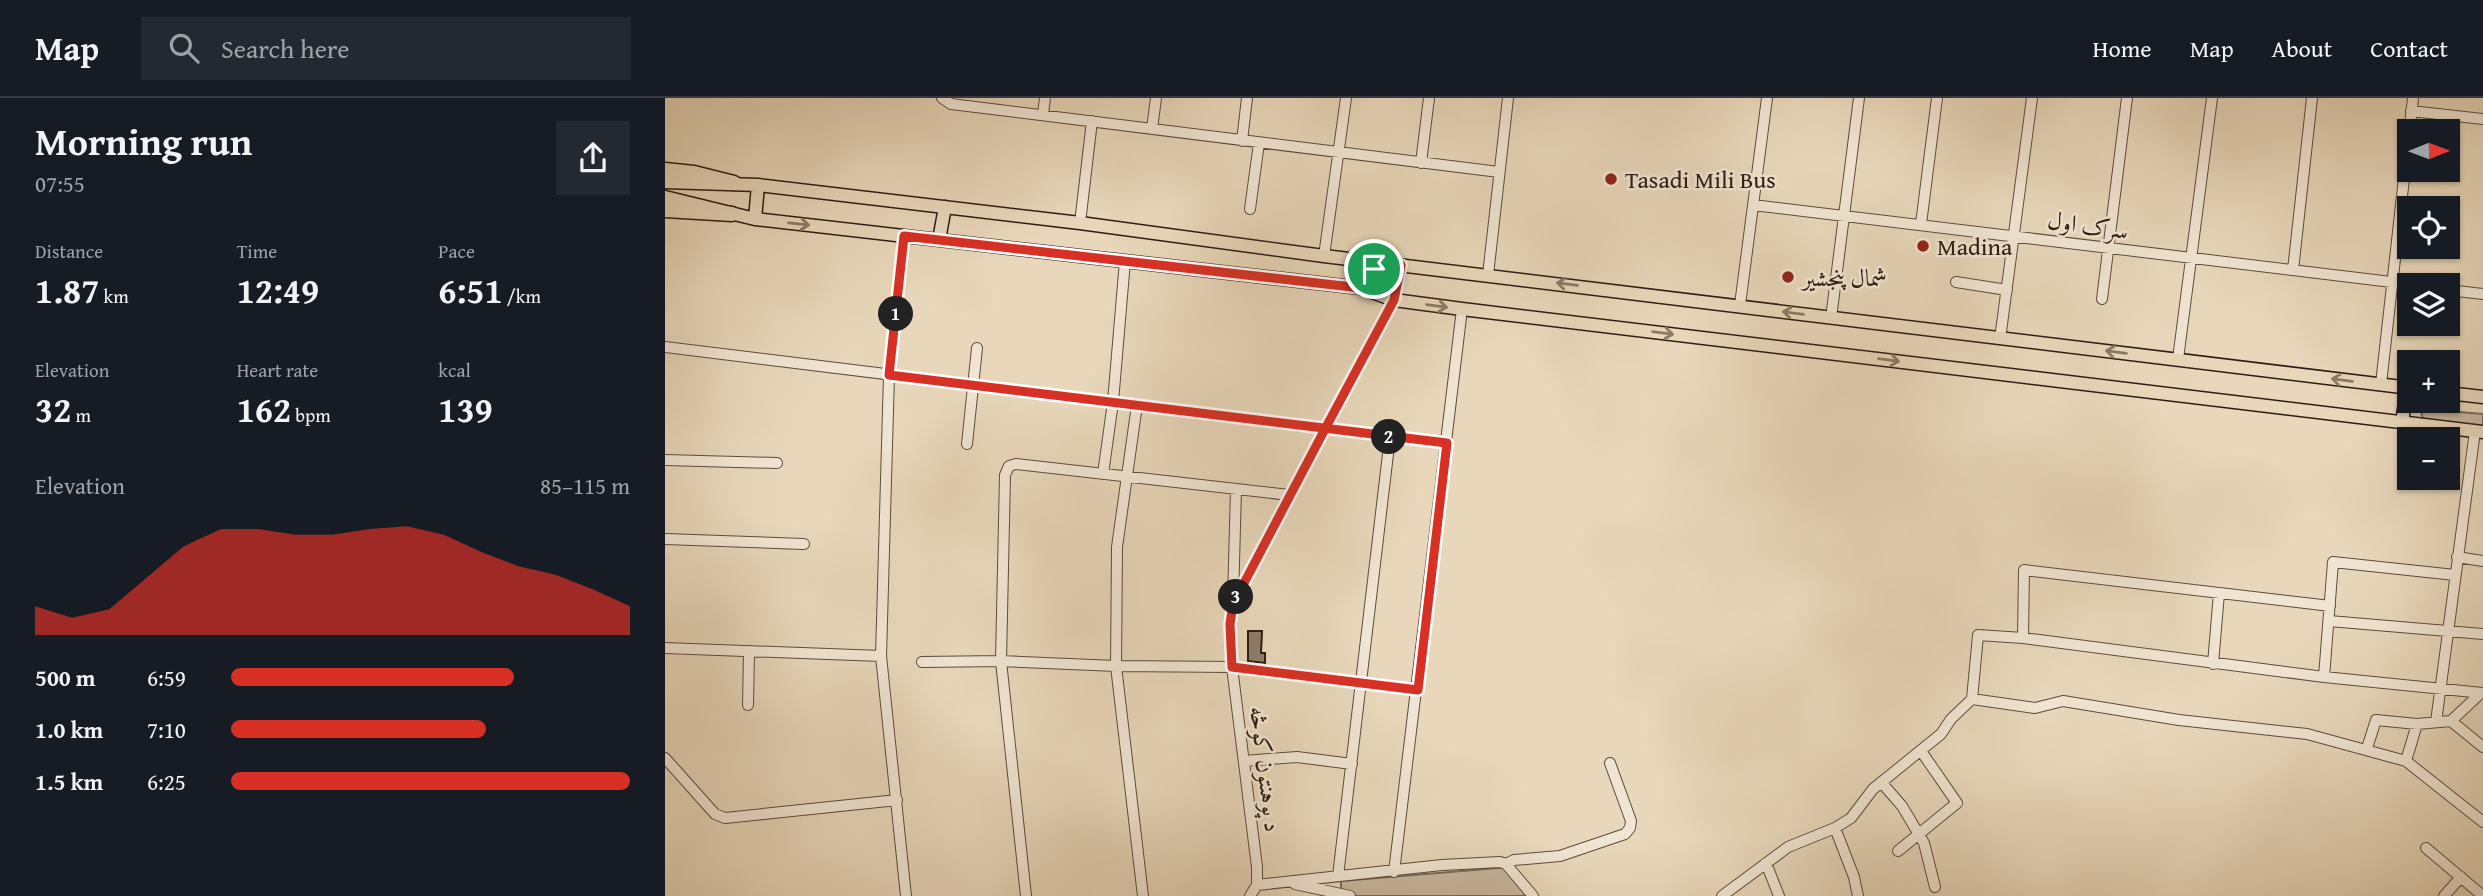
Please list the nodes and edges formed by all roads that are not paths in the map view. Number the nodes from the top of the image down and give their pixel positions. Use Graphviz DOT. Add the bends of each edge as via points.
graph roads {
  1 [pos="1045,98"];
  2 [pos="1156,98"];
  3 [pos="1247,98"];
  4 [pos="1346,98"];
  5 [pos="1429,98"];
  6 [pos="1508,98"];
  7 [pos="1767,98"];
  8 [pos="1860,98"];
  9 [pos="1937,98"];
  10 [pos="2032,98"];
  11 [pos="2127,98"];
  12 [pos="2212,98"];
  13 [pos="2312,98"];
  14 [pos="2413,98"];
  15 [pos="949,100"];
  16 [pos="2411,111"];
  17 [pos="1043,114"];
  18 [pos="2483,119"];
  19 [pos="1092,121"];
  20 [pos="1152,129"];
  21 [pos="1242,141"];
  22 [pos="1259,143"];
  23 [pos="1339,153"];
  24 [pos="1421,163"];
  25 [pos="665,170"];
  26 [pos="1499,172"];
  27 [pos="665,182"];
  28 [pos="734,183"];
  29 [pos="758,185"];
  30 [pos="665,197"];
  31 [pos="1753,205"];
  32 [pos="945,207"];
  33 [pos="1250,209"];
  34 [pos="665,210"];
  35 [pos="732,214"];
  36 [pos="1845,217"];
  37 [pos="755,219"];
  38 [pos="1080,223"];
  39 [pos="1921,224"];
  40 [pos="904,236"];
  41 [pos="2015,236"];
  42 [pos="939,240"];
  43 [pos="2109,249"];
  44 [pos="1324,256"];
  45 [pos="2192,259"];
  46 [pos="1125,261"];
  47 [pos="1364,261"];
  48 [pos="1401,265"];
  49 [pos="2293,270"];
  50 [pos="1488,275"];
  51 [pos="1956,282"];
  52 [pos="2391,282"];
  53 [pos="2397,283"];
  54 [pos="1361,288"];
  55 [pos="2007,290"];
  56 [pos="2460,291"];
  57 [pos="2483,294"];
  58 [pos="2102,299"];
  59 [pos="1394,300"];
  60 [pos="1740,305"];
  61 [pos="1462,309"];
  62 [pos="1831,318"];
  63 [pos="2000,339"];
  64 [pos="665,347"];
  65 [pos="977,348"];
  66 [pos="2178,359"];
  67 [pos="889,375"];
  68 [pos="2381,384"];
  69 [pos="973,385"];
  70 [pos="2397,386"];
  71 [pos="2460,394"];
  72 [pos="2483,397"];
  73 [pos="1112,402"];
  74 [pos="1137,405"];
  75 [pos="2404,413"];
  76 [pos="2402,423"];
  77 [pos="1325,429"];
  78 [pos="2479,431"];
  79 [pos="1390,437"];
  80 [pos="1447,443"];
  81 [pos="967,444"];
  82 [pos="665,460"];
  83 [pos="777,463"];
  84 [pos="1103,474"];
  85 [pos="1128,476"];
  86 [pos="1236,489"];
  87 [pos="1289,495"];
  88 [pos="665,539"];
  89 [pos="803,544"];
  90 [pos="2457,557"];
  91 [pos="2483,561"];
  92 [pos="2455,575"];
  93 [pos="2219,593"];
  94 [pos="1233,604"];
  95 [pos="2330,606"];
  96 [pos="2329,621"];
  97 [pos="2448,631"];
  98 [pos="2483,634"];
  99 [pos="2023,638"];
  100 [pos="665,648"];
  101 [pos="749,651"];
  102 [pos="881,656"];
  103 [pos="1001,661"];
  104 [pos="922,663"];
  105 [pos="2213,664"];
  106 [pos="1116,667"];
  107 [pos="1232,667"];
  108 [pos="2324,677"];
  109 [pos="1360,682"];
  110 [pos="2439,689"];
  111 [pos="1418,690"];
  112 [pos="2482,693"];
  113 [pos="1972,699"];
  114 [pos="748,705"];
  115 [pos="2436,722"];
  116 [pos="2451,722"];
  117 [pos="2417,724"];
  118 [pos="2483,747"];
  119 [pos="2367,748"];
  120 [pos="1921,751"];
  121 [pos="665,758"];
  122 [pos="1244,761"];
  123 [pos="2406,761"];
  124 [pos="1610,763"];
  125 [pos="1352,764"];
  126 [pos="1881,782"];
  127 [pos="897,800"];
  128 [pos="2483,822"];
  129 [pos="1835,828"];
  130 [pos="1919,833"];
  131 [pos="2426,848"];
  132 [pos="1898,851"];
  133 [pos="1510,862"];
  134 [pos="1766,863"];
  135 [pos="1394,872"];
  136 [pos="1338,876"];
  137 [pos="2461,877"];
  138 [pos="1288,882"];
  139 [pos="1257,885"];
  140 [pos="1935,887"];
  141 [pos="905,896"];
  142 [pos="1026,896"];
  143 [pos="1143,896"];
  144 [pos="1250,896"];
  145 [pos="1350,896"];
  146 [pos="1533,896"];
  147 [pos="1722,896"];
  148 [pos="1779,896"];
  149 [pos="1858,896"];
  150 [pos="2444,896"];
  151 [pos="2483,896"];
  1 -- 17 [label="street"];
  2 -- 20 [label="street"];
  3 -- 21 [label="street"];
  4 -- 23 [label="street"];
  5 -- 24 [label="street"];
  6 -- 26 [label="street"];
  7 -- 31 [label="street"];
  8 -- 36 [label="street"];
  9 -- 39 [label="street"];
  10 -- 41 [label="street"];
  11 -- 43 [label="street"];
  12 -- 45 [label="street"];
  13 -- 49 [label="street"];
  14 -- 16 [label="street"];
  15 -- 17 [label="street"];
  16 -- 18 [label="street"];
  16 -- 52 [label="street"];
  17 -- 19 [label="street"];
  19 -- 20 [label="street"];
  19 -- 38 [label="street"];
  20 -- 21 [label="street"];
  21 -- 22 [label="street"];
  22 -- 23 [label="street"];
  22 -- 33 [label="street"];
  23 -- 24 [label="street"];
  23 -- 44 [label="street"];
  24 -- 26 [label="street"];
  25 -- 28 [label="highway"];
  26 -- 50 [label="street"];
  27 -- 28 [label="main road"];
  28 -- 29 [label="main road"];
  29 -- 32 [label="main road"];
  29 -- 37 [label="main road"];
  30 -- 35 [label="main road"];
  31 -- 36 [label="street, سرک‌ اول"];
  31 -- 60 [label="street"];
  32 -- 38 [label="main road"];
  32 -- 42 [label="main road"];
  34 -- 35 [label="highway"];
  35 -- 37 [label="main road"];
  36 -- 39 [label="street, سرک‌ اول"];
  36 -- 62 [label="street"];
  37 -- 40 [label="main road, one-way"];
  38 -- 44 [label="main road"];
  39 -- 41 [label="street, سرک‌ اول"];
  40 -- 42 [label="main road"];
  40 -- 67 [label="street"];
  41 -- 43 [label="street, سرک‌ اول"];
  41 -- 55 [label="street"];
  42 -- 46 [label="main road"];
  43 -- 45 [label="street, سرک‌ اول"];
  43 -- 58 [label="street"];
  44 -- 47 [label="main road"];
  45 -- 49 [label="street, سرک‌ اول"];
  45 -- 66 [label="street"];
  46 -- 54 [label="main road"];
  46 -- 73 [label="street"];
  47 -- 48 [label="main road"];
  47 -- 54 [label="main road" via="1372,265 1375,275"];
  48 -- 50 [label="main road"];
  48 -- 59 [label="street, د پوهنتون کوڅه"];
  49 -- 52 [label="street, سرک‌ اول"];
  60 -- 50 [label="main road, one-way"];
  51 -- 55 [label="street"];
  52 -- 53 [label="street, سرک‌ اول"];
  52 -- 68 [label="street"];
  54 -- 59 [label="main road"];
  55 -- 63 [label="street"];
  56 -- 57 [label="street"];
  59 -- 61 [label="main road, one-way"];
  59 -- 77 [label="street, د پوهنتون کوڅه"];
  62 -- 60 [label="main road, one-way"];
  61 -- 76 [label="main road, one-way"];
  61 -- 80 [label="street"];
  62 -- 63 [label="main road"];
  66 -- 63 [label="main road, one-way"];
  64 -- 67 [label="street"];
  65 -- 69 [label="street"];
  68 -- 66 [label="main road, one-way"];
  67 -- 69 [label="street"];
  67 -- 102 [label="street"];
  68 -- 70 [label="main road"];
  69 -- 73 [label="street"];
  69 -- 81 [label="street"];
  71 -- 72 [label="main road"];
  73 -- 74 [label="street"];
  73 -- 84 [label="street"];
  74 -- 77 [label="street"];
  74 -- 85 [label="street"];
  75 -- 76 [label="main road"];
  76 -- 78 [label="main road"];
  77 -- 79 [label="street"];
  77 -- 87 [label="street, د پوهنتون کوڅه"];
  78 -- 90 [label="street"];
  79 -- 80 [label="street"];
  79 -- 109 [label="street"];
  80 -- 111 [label="street"];
  82 -- 83 [label="street"];
  84 -- 85 [label="street"];
  84 -- 103 [label="street" via="1009,466 1005,475"];
  85 -- 86 [label="street"];
  85 -- 106 [label="street" via="1117,547"];
  86 -- 87 [label="street"];
  86 -- 94 [label="street"];
  87 -- 94 [label="street, د پوهنتون کوڅه"];
  88 -- 89 [label="street"];
  90 -- 91 [label="street"];
  90 -- 92 [label="street"];
  92 -- 95 [label="street" via="2333,562"];
  92 -- 97 [label="street"];
  93 -- 95 [label="street"];
  93 -- 99 [label="street" via="2024,570"];
  93 -- 105 [label="street"];
  94 -- 107 [label="street, د پوهنتون کوڅه"];
  95 -- 96 [label="street"];
  96 -- 97 [label="street"];
  96 -- 108 [label="street"];
  97 -- 98 [label="street"];
  97 -- 110 [label="street"];
  99 -- 105 [label="street"];
  99 -- 113 [label="street" via="1978,635"];
  100 -- 101 [label="street"];
  101 -- 102 [label="street"];
  101 -- 114 [label="street"];
  102 -- 127 [label="street"];
  103 -- 104 [label="street"];
  103 -- 106 [label="street"];
  103 -- 142 [label="street"];
  105 -- 108 [label="street"];
  106 -- 107 [label="street"];
  106 -- 143 [label="street"];
  107 -- 109 [label="street"];
  107 -- 122 [label="street, د پوهنتون کوڅه"];
  108 -- 110 [label="street"];
  109 -- 111 [label="street"];
  109 -- 125 [label="street"];
  110 -- 112 [label="street"];
  110 -- 115 [label="street"];
  111 -- 135 [label="street"];
  112 -- 116 [label="street"];
  113 -- 119 [label="street" via="2035,708 2063,701 2307,734"];
  113 -- 120 [label="street"];
  115 -- 116 [label="street"];
  115 -- 117 [label="street"];
  116 -- 118 [label="street"];
  117 -- 119 [label="street" via="2376,720"];
  117 -- 123 [label="street"];
  119 -- 123 [label="street"];
  120 -- 126 [label="street"];
  120 -- 130 [label="street" via="1957,803"];
  121 -- 127 [label="street" via="715,814 725,818"];
  122 -- 125 [label="street" via="1297,757"];
  122 -- 139 [label="street, د پوهنتون کوڅه"];
  123 -- 128 [label="street"];
  124 -- 133 [label="street" via="1631,821 1625,834 1560,856"];
  125 -- 136 [label="street"];
  126 -- 129 [label="street" via="1851,818"];
  126 -- 130 [label="street"];
  127 -- 141 [label="street"];
  129 -- 134 [label="street" via="1788,847"];
  129 -- 149 [label="street"];
  130 -- 132 [label="street"];
  130 -- 140 [label="street"];
  131 -- 137 [label="street"];
  133 -- 135 [label="street"];
  133 -- 146 [label="street"];
  134 -- 147 [label="street"];
  134 -- 148 [label="street"];
  135 -- 136 [label="street"];
  136 -- 138 [label="street"];
  137 -- 150 [label="street"];
  137 -- 151 [label="street"];
  138 -- 139 [label="street"];
  138 -- 145 [label="street"];
  139 -- 144 [label="street"];
}
